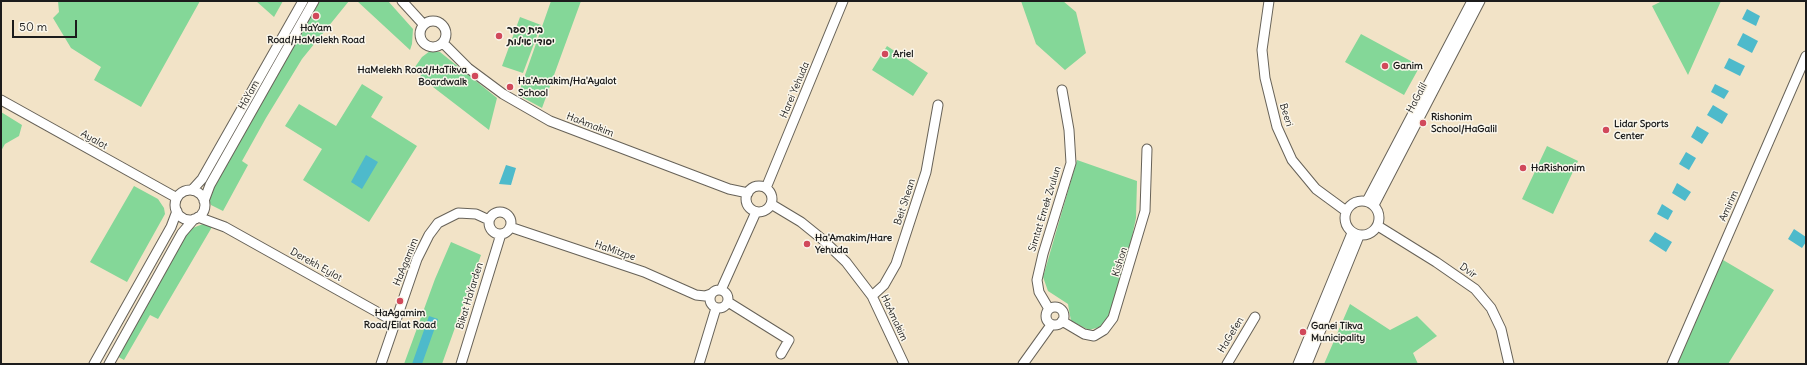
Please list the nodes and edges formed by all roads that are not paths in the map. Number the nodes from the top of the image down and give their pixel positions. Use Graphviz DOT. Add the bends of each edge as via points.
graph roads {
  1 [pos="302,1"];
  2 [pos="314,1"];
  3 [pos="402,1"];
  4 [pos="844,1"];
  5 [pos="1269,1"];
  6 [pos="1472,1"];
  7 [pos="1480,1"];
  8 [pos="424,25"];
  9 [pos="443,43"];
  10 [pos="1806,56"];
  11 [pos="1062,90"];
  12 [pos="1,100"];
  13 [pos="938,105"];
  14 [pos="1147,149"];
  15 [pos="766,188"];
  16 [pos="192,190"];
  17 [pos="748,193"];
  18 [pos="177,198"];
  19 [pos="204,202"];
  20 [pos="1370,203"];
  21 [pos="771,204"];
  22 [pos="177,211"];
  23 [pos="1346,211"];
  24 [pos="756,212"];
  25 [pos="196,218"];
  26 [pos="490,220"];
  27 [pos="1378,226"];
  28 [pos="225,227"];
  29 [pos="510,227"];
  30 [pos="501,234"];
  31 [pos="1356,234"];
  32 [pos="721,290"];
  33 [pos="711,294"];
  34 [pos="872,296"];
  35 [pos="728,302"];
  36 [pos="716,308"];
  37 [pos="1049,310"];
  38 [pos="1255,317"];
  39 [pos="1062,321"];
  40 [pos="395,322"];
  41 [pos="1051,325"];
  42 [pos="781,354"];
  43 [pos="94,364"];
  44 [pos="109,364"];
  45 [pos="381,364"];
  46 [pos="461,364"];
  47 [pos="699,364"];
  48 [pos="904,364"];
  49 [pos="1023,364"];
  50 [pos="1227,364"];
  51 [pos="1298,364"];
  52 [pos="1307,364"];
  53 [pos="1509,364"];
  54 [pos="1672,364"];
  1 -- 16 [label="street, HaYam" via="202,179"];
  2 -- 19 [label="street, HaYam" via="210,185"];
  3 -- 8 [label="street"];
  4 -- 15 [label="street, Harei Yehuda"];
  5 -- 23 [label="street, Beeri" via="1262,50 1265,78 1277,127 1292,160 1311,184"];
  6 -- 20 [label="street, HaGalil"];
  7 -- 20 [label="street, HaGalil"];
  8 -- 9 [label="street" via="433,21 443,26 446,34"];
  8 -- 9 [label="street" via="421,35 424,43 433,47"];
  9 -- 17 [label="street, HaAmakim" via="468,68 503,94 550,121 729,189"];
  10 -- 54 [label="street, Amirim"];
  11 -- 37 [label="street, Simtat Emek Zvulun" via="1069,130 1071,163 1037,280 1039,292"];
  12 -- 18 [label="street, Ayalot"];
  13 -- 34 [label="street, Beit Shean" via="926,172 896,264 884,285"];
  14 -- 39 [label="street, Kishon" via="1145,211 1113,318 1104,330 1094,336 1084,334"];
  15 -- 17 [label="street" via="757,186"];
  15 -- 21 [label="street" via="772,196"];
  16 -- 18 [label="street"];
  16 -- 19 [label="street" via="199,193"];
  17 -- 24 [label="street" via="747,205"];
  18 -- 22 [label="street"];
  19 -- 25 [label="street" via="203,212"];
  19 -- 28 [label="street" via="210,215"];
  20 -- 23 [label="street" via="1359,201 1353,203"];
  20 -- 27 [label="street" via="1379,214"];
  21 -- 24 [label="street" via="765,211"];
  21 -- 34 [label="street, HaAmakim" via="801,222 822,239 846,262"];
  22 -- 25 [label="street" via="185,219"];
  22 -- 43 [label="street" via="171,227"];
  23 -- 31 [label="street" via="1345,223"];
  24 -- 32 [label="street"];
  25 -- 28 [label="street"];
  25 -- 44 [label="street" via="182,233"];
  26 -- 29 [label="street" via="495,213 505,213 511,219"];
  26 -- 30 [label="street" via="491,230"];
  26 -- 40 [label="street, HaAgamim" via="476,214 458,213 438,223 417,259"];
  27 -- 31 [label="street" via="1371,233"];
  27 -- 53 [label="street, Dvir" via="1475,289 1491,308 1501,329"];
  28 -- 40 [label="street, Derekh Eylot"];
  29 -- 30 [label="street" via="507,232"];
  29 -- 33 [label="street, HaMitzpe" via="644,272 696,294"];
  30 -- 46 [label="street, Bikat HaYarden"];
  31 -- 51 [label="street"];
  31 -- 52 [label="street"];
  32 -- 33 [label="street"];
  32 -- 35 [label="street" via="728,296"];
  33 -- 36 [label="street" via="710,301"];
  34 -- 48 [label="street, HaAmakim"];
  35 -- 36 [label="street" via="721,308"];
  35 -- 42 [label="street" via="789,340"];
  36 -- 47 [label="street"];
  37 -- 39 [label="street" via="1054,307 1062,310"];
  37 -- 41 [label="street" via="1046,317"];
  38 -- 50 [label="street, HaGefen"];
  39 -- 41 [label="street" via="1057,325"];
  40 -- 45 [label="street, HaAgamim"];
  41 -- 49 [label="street"];
}
